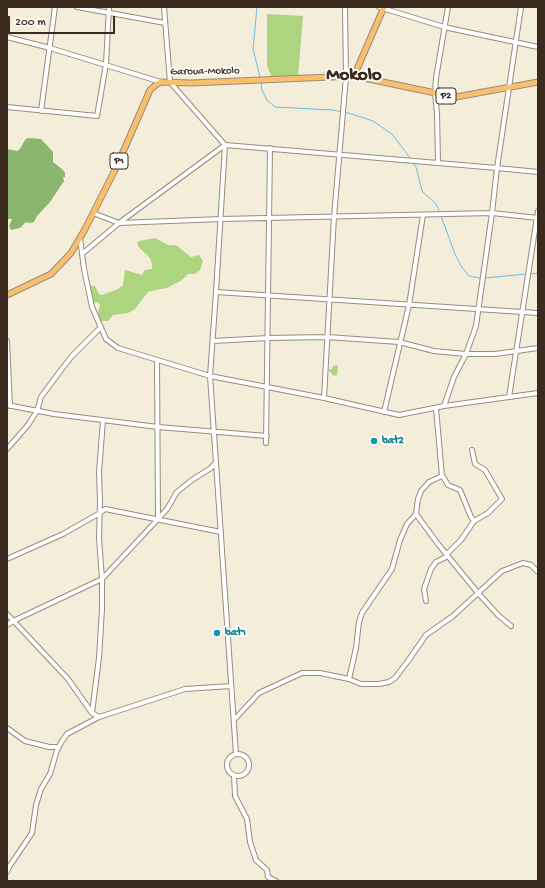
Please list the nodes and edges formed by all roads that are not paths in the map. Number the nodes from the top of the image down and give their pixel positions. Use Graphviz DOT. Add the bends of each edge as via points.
graph roads {
  1 [pos="55,7"];
  2 [pos="77,7"];
  3 [pos="109,7"];
  4 [pos="164,7"];
  5 [pos="345,7"];
  6 [pos="448,7"];
  7 [pos="522,7"];
  8 [pos="382,8"];
  9 [pos="109,13"];
  10 [pos="165,23"];
  11 [pos="444,27"];
  12 [pos="7,37"];
  13 [pos="516,42"];
  14 [pos="538,47"];
  15 [pos="50,48"];
  16 [pos="106,64"];
  17 [pos="354,76"];
  18 [pos="346,77"];
  19 [pos="161,82"];
  20 [pos="170,82"];
  21 [pos="538,82"];
  22 [pos="509,88"];
  23 [pos="435,93"];
  24 [pos="7,107"];
  25 [pos="42,111"];
  26 [pos="225,145"];
  27 [pos="270,148"];
  28 [pos="339,154"];
  29 [pos="438,162"];
  30 [pos="497,168"];
  31 [pos="538,172"];
  32 [pos="538,211"];
  33 [pos="93,213"];
  34 [pos="492,214"];
  35 [pos="423,215"];
  36 [pos="334,217"];
  37 [pos="269,218"];
  38 [pos="538,218"];
  39 [pos="221,219"];
  40 [pos="119,223"];
  41 [pos="80,238"];
  42 [pos="82,254"];
  43 [pos="216,292"];
  44 [pos="7,295"];
  45 [pos="268,295"];
  46 [pos="329,299"];
  47 [pos="409,305"];
  48 [pos="478,310"];
  49 [pos="523,312"];
  50 [pos="538,313"];
  51 [pos="101,327"];
  52 [pos="327,337"];
  53 [pos="268,338"];
  54 [pos="7,341"];
  55 [pos="213,341"];
  56 [pos="400,342"];
  57 [pos="538,348"];
  58 [pos="517,351"];
  59 [pos="466,354"];
  60 [pos="157,360"];
  61 [pos="210,376"];
  62 [pos="267,387"];
  63 [pos="538,393"];
  64 [pos="510,397"];
  65 [pos="324,398"];
  66 [pos="9,405"];
  67 [pos="444,406"];
  68 [pos="436,408"];
  69 [pos="37,411"];
  70 [pos="384,412"];
  71 [pos="103,420"];
  72 [pos="158,427"];
  73 [pos="214,432"];
  74 [pos="267,436"];
  75 [pos="266,443"];
  76 [pos="7,449"];
  77 [pos="472,450"];
  78 [pos="216,462"];
  79 [pos="442,475"];
  80 [pos="100,513"];
  81 [pos="416,514"];
  82 [pos="158,520"];
  83 [pos="474,521"];
  84 [pos="221,532"];
  85 [pos="447,555"];
  86 [pos="7,559"];
  87 [pos="538,572"];
  88 [pos="102,579"];
  89 [pos="478,593"];
  90 [pos="426,601"];
  91 [pos="7,614"];
  92 [pos="13,621"];
  93 [pos="7,625"];
  94 [pos="511,626"];
  95 [pos="348,679"];
  96 [pos="231,686"];
  97 [pos="92,713"];
  98 [pos="99,717"];
  99 [pos="234,720"];
  100 [pos="7,728"];
  101 [pos="59,747"];
  102 [pos="236,754"];
  103 [pos="234,776"];
  104 [pos="7,872"];
  105 [pos="276,881"];
  1 -- 15 [label="street"];
  2 -- 9 [label="street"];
  3 -- 9 [label="street"];
  4 -- 10 [label="street"];
  5 -- 18 [label="street"];
  6 -- 11 [label="street"];
  7 -- 13 [label="street"];
  8 -- 11 [label="street"];
  8 -- 17 [label="main road"];
  9 -- 10 [label="street"];
  9 -- 16 [label="street"];
  10 -- 20 [label="street"];
  11 -- 13 [label="street"];
  11 -- 23 [label="street"];
  12 -- 15 [label="street"];
  13 -- 14 [label="street"];
  13 -- 22 [label="street"];
  15 -- 16 [label="street"];
  15 -- 25 [label="street"];
  16 -- 19 [label="street"];
  16 -- 25 [label="street" via="97,116"];
  17 -- 18 [label="main road, Garoua-Mokolo"];
  17 -- 23 [label="main road, P2"];
  18 -- 20 [label="main road, Garoua-Mokolo"];
  18 -- 28 [label="street"];
  19 -- 20 [label="main road, Garoua-Mokolo"];
  19 -- 33 [label="main road, Garoua-Mokolo / P1" via="150,90 118,166"];
  20 -- 26 [label="street"];
  21 -- 22 [label="main road, P2"];
  22 -- 23 [label="main road, P2" via="456,97"];
  22 -- 30 [label="street"];
  23 -- 29 [label="street"];
  24 -- 25 [label="street"];
  26 -- 27 [label="street"];
  26 -- 39 [label="street"];
  26 -- 40 [label="street"];
  27 -- 28 [label="street"];
  27 -- 37 [label="street"];
  28 -- 29 [label="street"];
  28 -- 36 [label="street"];
  29 -- 30 [label="street"];
  30 -- 31 [label="street"];
  30 -- 34 [label="street"];
  32 -- 38 [label="street"];
  33 -- 40 [label="street"];
  33 -- 41 [label="main road, Garoua-Mokolo / P1"];
  34 -- 35 [label="street"];
  34 -- 38 [label="street"];
  34 -- 48 [label="street"];
  35 -- 36 [label="street"];
  35 -- 47 [label="street"];
  36 -- 37 [label="street"];
  36 -- 46 [label="street"];
  37 -- 39 [label="street"];
  37 -- 45 [label="street"];
  38 -- 49 [label="street"];
  39 -- 40 [label="street"];
  39 -- 43 [label="street"];
  40 -- 42 [label="street"];
  41 -- 42 [label="street"];
  41 -- 44 [label="main road, Garoua-Mokolo / P1" via="71,253 51,274"];
  42 -- 51 [label="street" via="92,307"];
  43 -- 45 [label="street"];
  43 -- 55 [label="street"];
  45 -- 46 [label="street"];
  45 -- 53 [label="street"];
  46 -- 47 [label="street"];
  46 -- 52 [label="street"];
  47 -- 48 [label="street"];
  47 -- 56 [label="street"];
  48 -- 49 [label="street"];
  48 -- 59 [label="street" via="476,326"];
  49 -- 50 [label="street"];
  49 -- 58 [label="street"];
  51 -- 60 [label="street" via="106,339 118,348"];
  51 -- 69 [label="street" via="72,356 53,380 41,397"];
  52 -- 53 [label="street"];
  52 -- 56 [label="street"];
  52 -- 65 [label="street"];
  53 -- 55 [label="street"];
  53 -- 62 [label="street"];
  54 -- 66 [label="street"];
  55 -- 61 [label="street"];
  56 -- 59 [label="street" via="434,351"];
  56 -- 70 [label="street"];
  57 -- 58 [label="street"];
  58 -- 59 [label="street"];
  58 -- 64 [label="street"];
  59 -- 67 [label="street" via="454,377"];
  60 -- 61 [label="street"];
  60 -- 72 [label="street"];
  61 -- 62 [label="street"];
  61 -- 73 [label="street"];
  62 -- 65 [label="street"];
  62 -- 74 [label="street"];
  63 -- 64 [label="street"];
  64 -- 67 [label="street"];
  65 -- 70 [label="street"];
  66 -- 69 [label="street"];
  67 -- 68 [label="street"];
  68 -- 70 [label="street" via="402,415"];
  68 -- 79 [label="street"];
  69 -- 71 [label="street"];
  69 -- 76 [label="street"];
  71 -- 72 [label="street"];
  71 -- 80 [label="street" via="99,472"];
  72 -- 73 [label="street"];
  72 -- 82 [label="street"];
  73 -- 74 [label="street"];
  73 -- 78 [label="street"];
  74 -- 75 [label="street"];
  77 -- 83 [label="street" via="475,464 485,470 502,499 488,513"];
  78 -- 82 [label="street" via="177,492"];
  78 -- 84 [label="street"];
  79 -- 81 [label="street" via="429,482 421,491"];
  79 -- 83 [label="street" via="448,485 460,490"];
  80 -- 82 [label="street" via="105,509"];
  80 -- 86 [label="street" via="63,534"];
  80 -- 88 [label="street"];
  81 -- 85 [label="street"];
  81 -- 95 [label="street" via="409,520 389,574 360,619"];
  82 -- 84 [label="street"];
  82 -- 88 [label="street"];
  83 -- 85 [label="street"];
  84 -- 96 [label="street"];
  85 -- 89 [label="street"];
  85 -- 90 [label="street" via="431,569 424,589"];
  87 -- 89 [label="street" via="527,563 518,564 502,571"];
  88 -- 92 [label="street"];
  88 -- 97 [label="street" via="99,658"];
  89 -- 94 [label="street"];
  89 -- 95 [label="street" via="453,616 426,635 392,680 385,684 362,684"];
  91 -- 92 [label="street"];
  92 -- 93 [label="street"];
  92 -- 97 [label="street" via="68,679"];
  95 -- 99 [label="street" via="320,673 302,673 259,693"];
  96 -- 98 [label="street" via="185,689"];
  96 -- 99 [label="street"];
  97 -- 98 [label="street"];
  98 -- 101 [label="street" via="67,734"];
  99 -- 102 [label="street"];
  100 -- 101 [label="street" via="25,741"];
  101 -- 104 [label="street" via="36,805 32,834"];
  102 -- 103 [label="street" via="230,757 226,766"];
  102 -- 103 [label="street" via="246,757 249,766 242,776"];
  103 -- 105 [label="street" via="234,796 247,819 250,842 256,860 267,870 268,876"];
}
